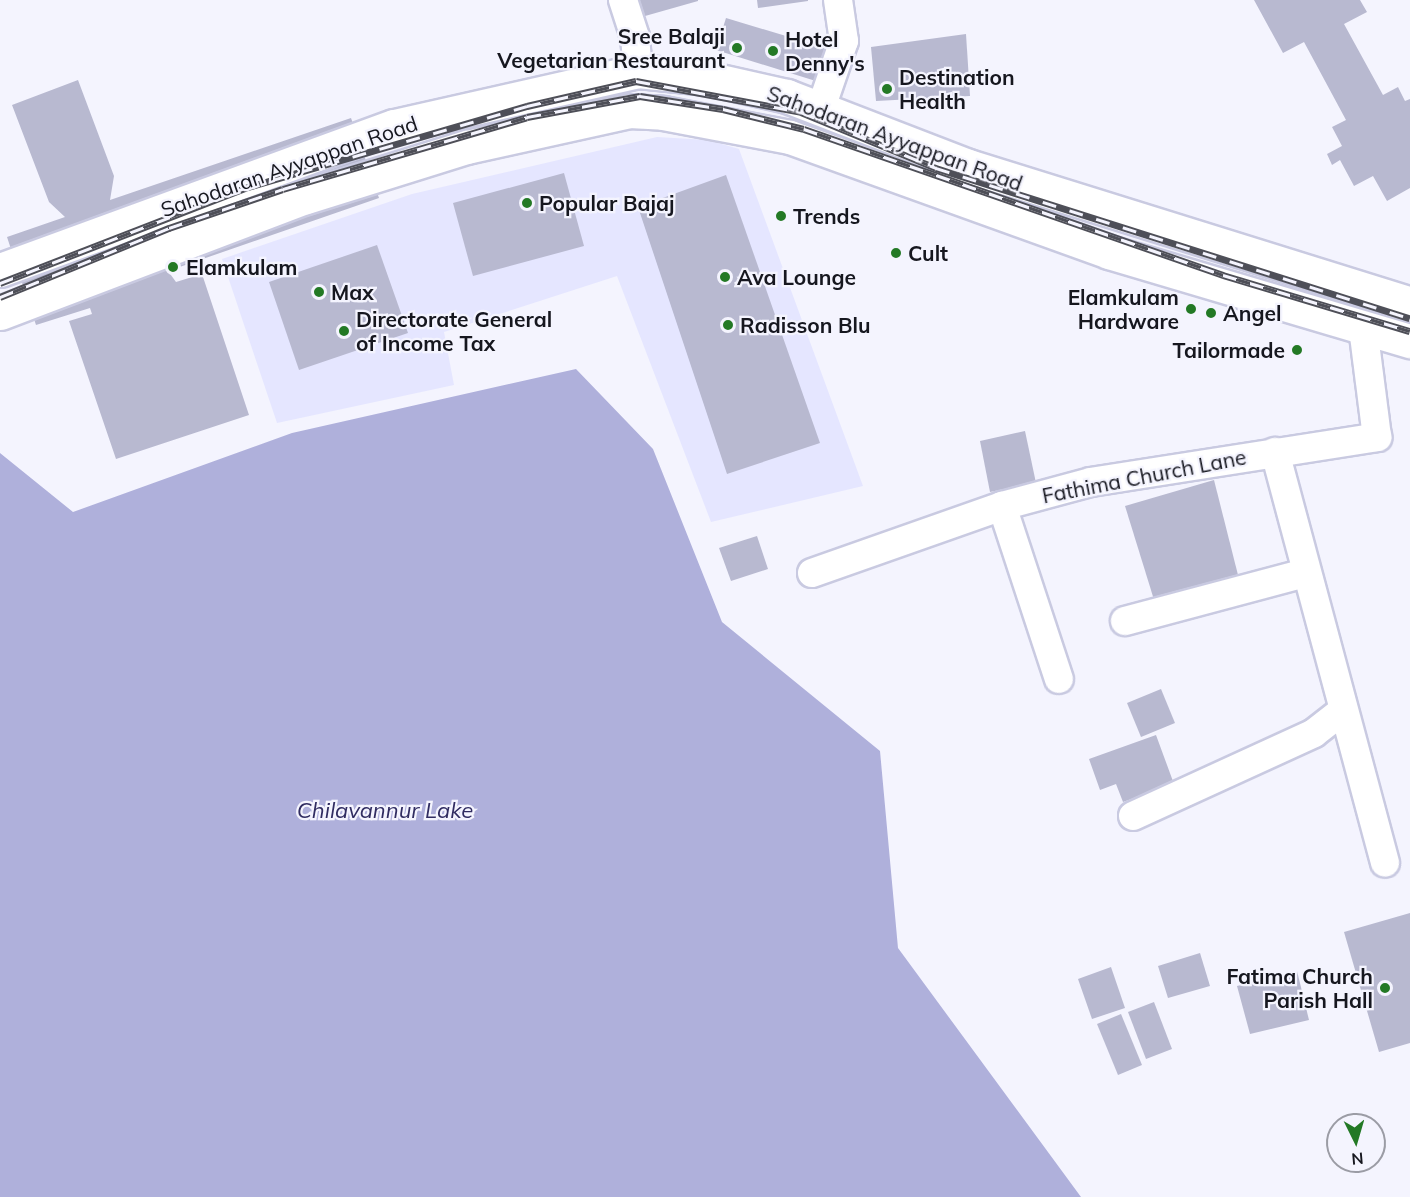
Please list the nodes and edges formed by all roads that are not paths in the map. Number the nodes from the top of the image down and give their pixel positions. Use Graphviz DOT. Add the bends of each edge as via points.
graph roads {
  1 [pos="623,0"];
  2 [pos="838,0"];
  3 [pos="638,71"];
  4 [pos="821,108"];
  5 [pos="0,270"];
  6 [pos="1410,304"];
  7 [pos="0,314"];
  8 [pos="1363,328"];
  9 [pos="1410,341"];
  10 [pos="1275,452"];
  11 [pos="1002,506"];
  12 [pos="812,573"];
  13 [pos="1305,573"];
  14 [pos="1125,621"];
  15 [pos="1059,679"];
  16 [pos="1343,710"];
  17 [pos="1134,816"];
  18 [pos="1385,863"];
  1 -- 3 [label="street" via="635,37"];
  2 -- 4 [label="street" via="844,41"];
  3 -- 4 [label="main road, Sahodaran Ayyappan Road" via="707,78"];
  3 -- 5 [label="main road, Sahodaran Ayyappan Road" via="394,126"];
  4 -- 6 [label="main road, Sahodaran Ayyappan Road" via="968,166"];
  7 -- 8 [label="main road, Sahodaran Ayyappan Road" via="306,197 467,147 629,111 790,137 1109,252"];
  8 -- 9 [label="main road, Sahodaran Ayyappan Road"];
  8 -- 10 [label="street, Fathima Church Lane" via="1377,437"];
  10 -- 11 [label="street, Fathima Church Lane" via="1091,482"];
  10 -- 13 [label="street"];
  11 -- 12 [label="street, Fathima Church Lane"];
  11 -- 15 [label="street"];
  13 -- 14 [label="street"];
  13 -- 16 [label="street"];
  16 -- 17 [label="street" via="1314,733"];
  16 -- 18 [label="street"];
}
